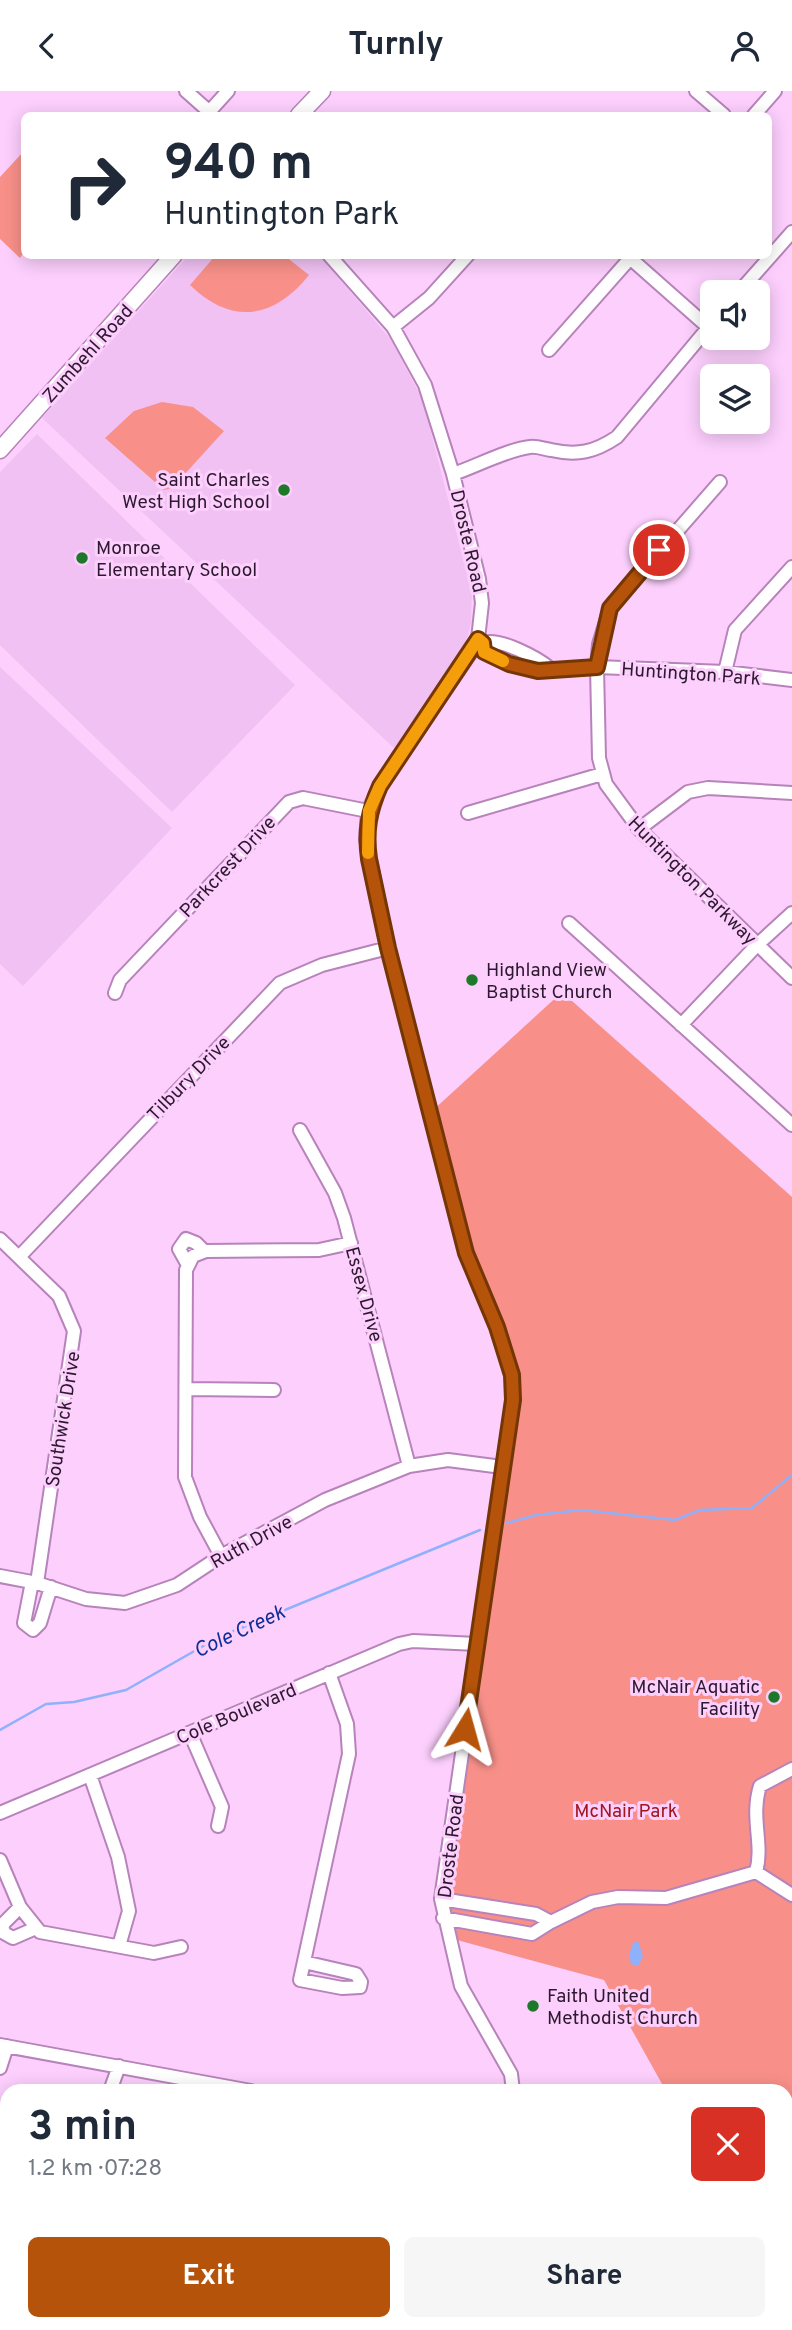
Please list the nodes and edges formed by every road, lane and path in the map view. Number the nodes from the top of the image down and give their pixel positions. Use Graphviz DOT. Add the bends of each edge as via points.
graph roads {
  1 [pos="186,91"];
  2 [pos="228,91"];
  3 [pos="321,91"];
  4 [pos="696,91"];
  5 [pos="775,91"];
  6 [pos="209,112"];
  7 [pos="212,112"];
  8 [pos="302,112"];
  9 [pos="720,112"];
  10 [pos="757,112"];
  11 [pos="792,232"];
  12 [pos="772,255"];
  13 [pos="170,259"];
  14 [pos="333,259"];
  15 [pos="463,259"];
  16 [pos="630,259"];
  17 [pos="634,259"];
  18 [pos="768,259"];
  19 [pos="750,280"];
  20 [pos="700,316"];
  21 [pos="393,327"];
  22 [pos="700,337"];
  23 [pos="549,350"];
  24 [pos="0,450"];
  25 [pos="453,474"];
  26 [pos="720,482"];
  27 [pos="792,567"];
  28 [pos="480,641"];
  29 [pos="597,667"];
  30 [pos="724,672"];
  31 [pos="792,681"];
  32 [pos="602,774"];
  33 [pos="792,793"];
  34 [pos="369,811"];
  35 [pos="468,813"];
  36 [pos="639,829"];
  37 [pos="792,913"];
  38 [pos="569,923"];
  39 [pos="757,945"];
  40 [pos="388,948"];
  41 [pos="792,978"];
  42 [pos="115,993"];
  43 [pos="681,1025"];
  44 [pos="792,1125"];
  45 [pos="300,1130"];
  46 [pos="0,1239"];
  47 [pos="351,1243"];
  48 [pos="204,1251"];
  49 [pos="19,1257"];
  50 [pos="188,1265"];
  51 [pos="187,1389"];
  52 [pos="274,1390"];
  53 [pos="410,1466"];
  54 [pos="502,1467"];
  55 [pos="221,1556"];
  56 [pos="0,1576"];
  57 [pos="35,1583"];
  58 [pos="51,1587"];
  59 [pos="477,1644"];
  60 [pos="329,1673"];
  61 [pos="190,1733"];
  62 [pos="792,1769"];
  63 [pos="90,1775"];
  64 [pos="0,1813"];
  65 [pos="218,1826"];
  66 [pos="0,1860"];
  67 [pos="756,1872"];
  68 [pos="792,1895"];
  69 [pos="441,1899"];
  70 [pos="20,1907"];
  71 [pos="443,1918"];
  72 [pos="551,1922"];
  73 [pos="36,1928"];
  74 [pos="119,1946"];
  75 [pos="181,1947"];
  76 [pos="304,1962"];
  77 [pos="4,2045"];
  78 [pos="119,2066"];
  79 [pos="0,2067"];
  80 [pos="113,2084"];
  81 [pos="210,2084"];
  82 [pos="513,2084"];
  1 -- 6 [label="street"];
  2 -- 7 [label="street"];
  3 -- 8 [label="main road"];
  4 -- 9 [label="street"];
  5 -- 10 [label="street"];
  11 -- 12 [label="street"];
  13 -- 24 [label="main road, Zumbehl Road"];
  14 -- 21 [label="street, Droste Road"];
  15 -- 21 [label="street" via="429,298"];
  16 -- 23 [label="street"];
  17 -- 20 [label="street"];
  18 -- 19 [label="street"];
  21 -- 25 [label="street, Droste Road" via="425,386"];
  22 -- 25 [label="street" via="617,437 601,448 567,453 534,446"];
  25 -- 28 [label="street, Droste Road" via="479,579"];
  26 -- 29 [label="street" via="610,608"];
  27 -- 30 [label="street" via="735,629"];
  28 -- 29 [label="street, Huntington Park" via="495,641 551,669"];
  28 -- 34 [label="street, Droste Road" via="380,786"];
  29 -- 30 [label="street, Huntington Park"];
  29 -- 32 [label="street"];
  30 -- 31 [label="street, Huntington Park"];
  32 -- 35 [label="street"];
  32 -- 36 [label="street, Huntington Parkway"];
  33 -- 36 [label="street" via="708,788 688,792"];
  34 -- 40 [label="street, Droste Road" via="366,840"];
  34 -- 42 [label="street, Parkcrest Drive" via="306,799 289,802 120,980"];
  36 -- 39 [label="street, Huntington Parkway"];
  37 -- 39 [label="street"];
  38 -- 43 [label="street"];
  39 -- 41 [label="street, Huntington Parkway"];
  39 -- 43 [label="street"];
  40 -- 49 [label="street, Tilbury Drive" via="322,965 280,983"];
  40 -- 54 [label="street, Droste Road" via="466,1253 512,1375 513,1400"];
  43 -- 44 [label="street"];
  45 -- 47 [label="street, Essex Drive" via="335,1193"];
  46 -- 49 [label="street, Southwick Drive"];
  47 -- 48 [label="street" via="319,1250"];
  47 -- 53 [label="street, Essex Drive"];
  48 -- 50 [label="street"];
  48 -- 50 [label="street" via="186,1239 179,1249"];
  49 -- 57 [label="street, Southwick Drive" via="59,1296 74,1331"];
  50 -- 51 [label="street"];
  51 -- 52 [label="street"];
  51 -- 55 [label="street" via="186,1477"];
  53 -- 54 [label="street, Ruth Drive" via="448,1460"];
  53 -- 55 [label="street, Ruth Drive" via="325,1500"];
  54 -- 59 [label="street, Droste Road"];
  55 -- 58 [label="street, Ruth Drive" via="177,1584 125,1603 86,1599"];
  56 -- 57 [label="street, Ruth Drive"];
  57 -- 58 [label="street, Ruth Drive"];
  57 -- 58 [label="street, Southwick Drive" via="24,1623 33,1630 40,1623"];
  59 -- 60 [label="street, Cole Boulevard" via="407,1642"];
  59 -- 69 [label="street, Droste Road"];
  60 -- 61 [label="street, Cole Boulevard"];
  60 -- 76 [label="street" via="347,1724 349,1754"];
  61 -- 63 [label="street, Cole Boulevard"];
  61 -- 65 [label="street" via="222,1807"];
  62 -- 67 [label="street" via="760,1786 754,1804"];
  63 -- 64 [label="street, Cole Boulevard"];
  63 -- 74 [label="street" via="118,1857 129,1910"];
  66 -- 70 [label="street"];
  67 -- 68 [label="street"];
  67 -- 72 [label="street" via="666,1898 618,1897 592,1902"];
  69 -- 71 [label="street, Droste Road"];
  69 -- 72 [label="street" via="536,1915"];
  70 -- 73 [label="street"];
  70 -- 73 [label="street" via="2,1925 4,1933 13,1938"];
  71 -- 72 [label="street" via="532,1934"];
  71 -- 82 [label="street, Droste Road" via="461,1986 512,2074"];
  73 -- 74 [label="street"];
  74 -- 75 [label="street" via="154,1953"];
  77 -- 78 [label="street"];
  77 -- 79 [label="street"];
  78 -- 80 [label="street"];
  78 -- 81 [label="street"];
}
